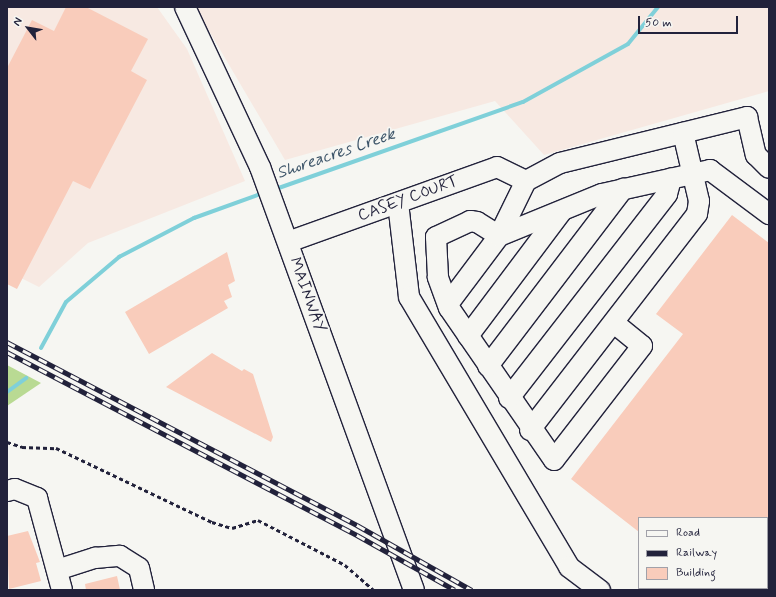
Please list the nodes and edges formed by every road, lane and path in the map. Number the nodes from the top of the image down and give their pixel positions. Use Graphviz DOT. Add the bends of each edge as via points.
graph roads {
  1 [pos="185,7"];
  2 [pos="683,133"];
  3 [pos="769,168"];
  4 [pos="692,174"];
  5 [pos="671,179"];
  6 [pos="526,181"];
  7 [pos="623,189"];
  8 [pos="398,203"];
  9 [pos="563,210"];
  10 [pos="769,214"];
  11 [pos="499,236"];
  12 [pos="288,242"];
  13 [pos="448,304"];
  14 [pos="614,323"];
  15 [pos="468,336"];
  16 [pos="488,366"];
  17 [pos="509,398"];
  18 [pos="530,430"];
  19 [pos="7,442"];
  20 [pos="7,491"];
  21 [pos="57,570"];
  22 [pos="62,590"];
  23 [pos="144,590"];
  24 [pos="374,590"];
  25 [pos="414,590"];
  26 [pos="600,590"];
  1 -- 12 [label="street, MAINWAY" via="260,167"];
  2 -- 3 [label="street" via="747,117 756,155"];
  2 -- 4 [label="street"];
  2 -- 6 [label="street" via="560,163"];
  4 -- 5 [label="street"];
  4 -- 10 [label="street" via="710,170"];
  4 -- 14 [label="street" via="699,201 697,214"];
  5 -- 7 [label="street"];
  5 -- 17 [label="street" via="667,194"];
  6 -- 8 [label="street, CASEY COURT" via="497,168"];
  6 -- 11 [label="street"];
  7 -- 9 [label="street"];
  7 -- 16 [label="street"];
  8 -- 12 [label="street, CASEY COURT"];
  8 -- 26 [label="street" via="409,297 569,567"];
  9 -- 11 [label="street"];
  9 -- 15 [label="street"];
  11 -- 13 [label="street"];
  11 -- 13 [label="street" via="477,222 470,221 436,238 438,277"];
  12 -- 25 [label="street, MAINWAY"];
  13 -- 15 [label="street"];
  14 -- 18 [label="street"];
  14 -- 18 [label="street" via="642,346 554,460"];
  15 -- 16 [label="street"];
  16 -- 17 [label="street"];
  17 -- 18 [label="street"];
  19 -- 24 [label="path" via="22,447 56,448 212,522 232,528 258,520 345,565"];
  20 -- 21 [label="street" via="15,489 38,498"];
  21 -- 22 [label="street"];
  21 -- 23 [label="street" via="95,558 120,556 139,568"];
}
